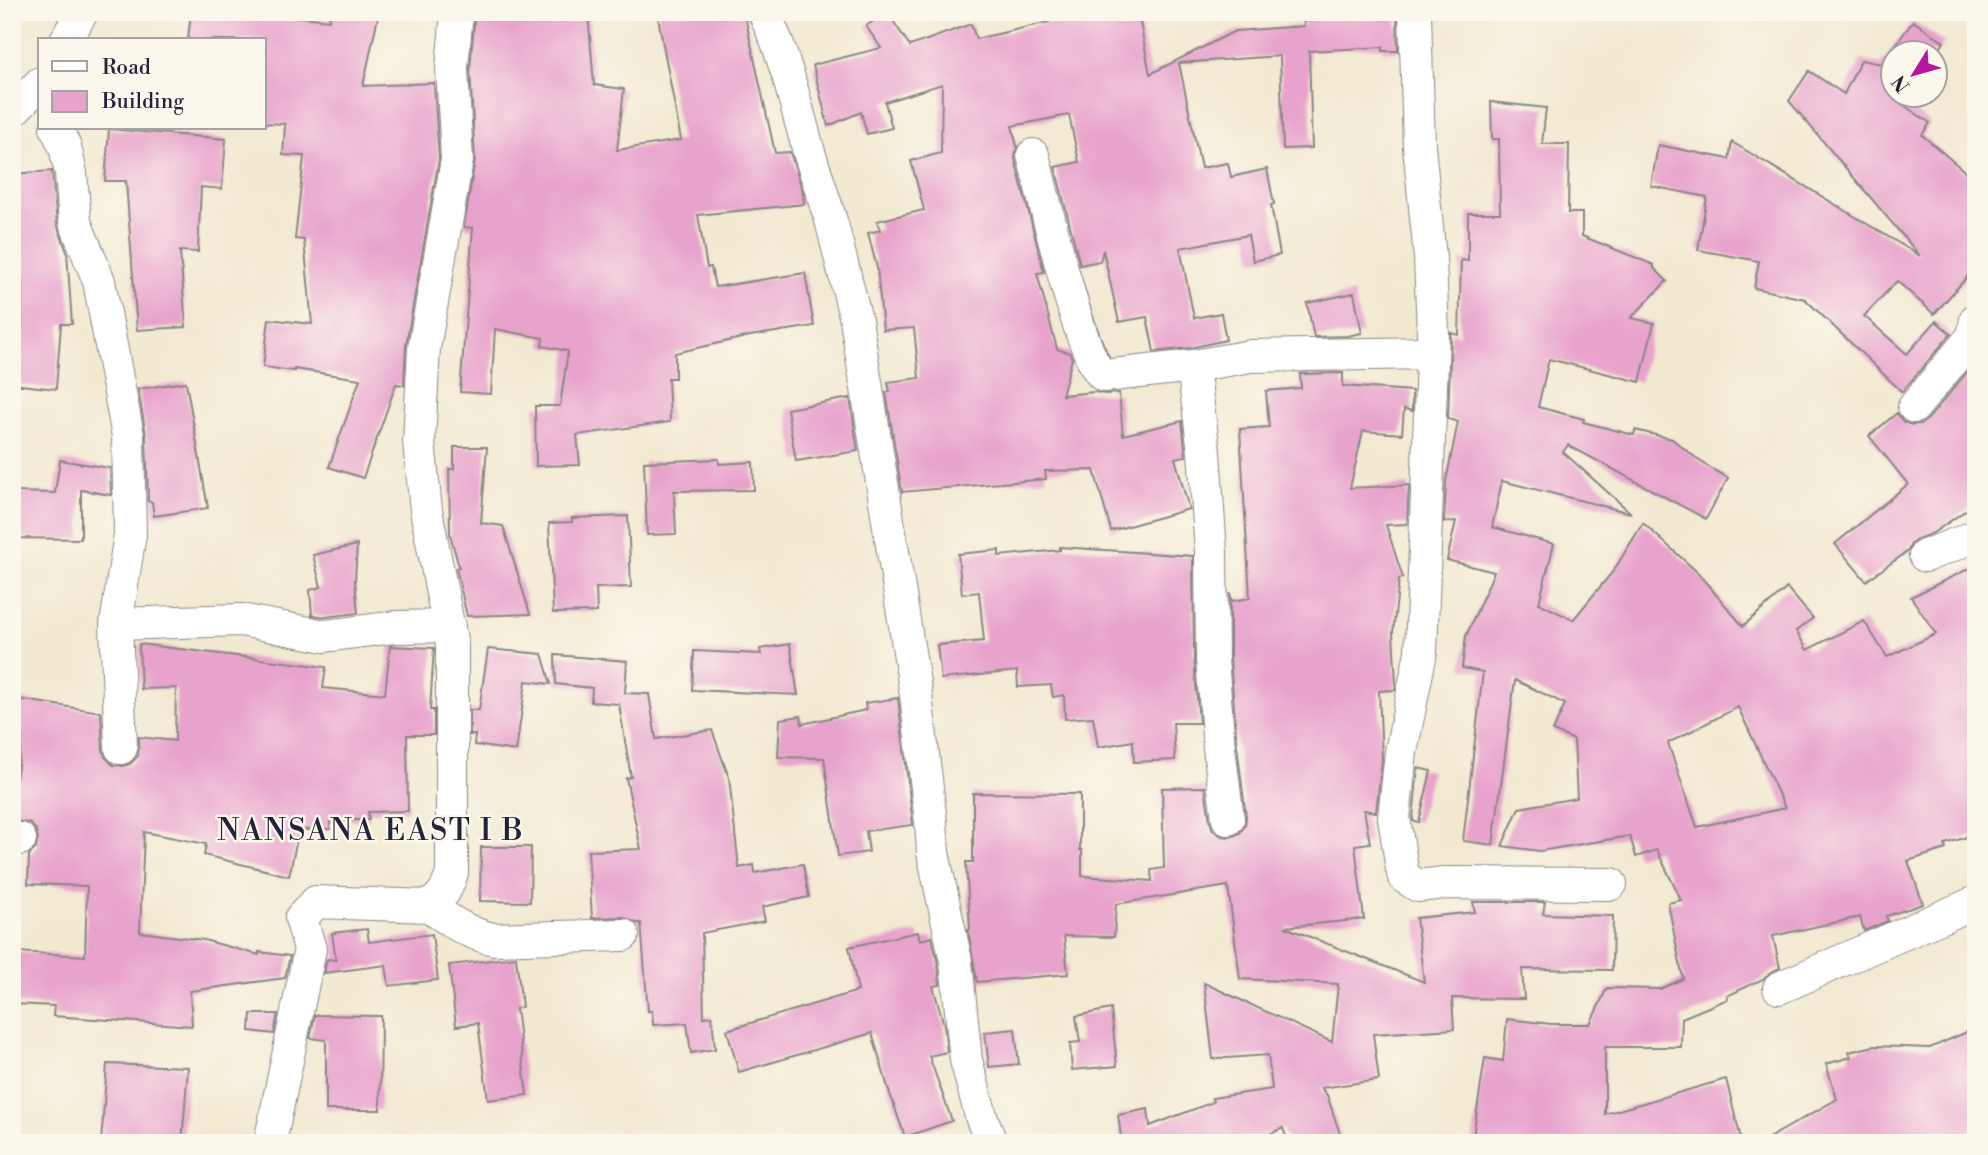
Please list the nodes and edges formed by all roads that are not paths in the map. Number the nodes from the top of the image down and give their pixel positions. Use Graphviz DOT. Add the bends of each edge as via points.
graph roads {
  1 [pos="82,12"];
  2 [pos="457,12"];
  3 [pos="764,12"];
  4 [pos="1415,12"];
  5 [pos="67,38"];
  6 [pos="38,85"];
  7 [pos="12,112"];
  8 [pos="57,130"];
  9 [pos="1033,155"];
  10 [pos="1976,319"];
  11 [pos="1432,353"];
  12 [pos="1193,366"];
  13 [pos="1914,407"];
  14 [pos="1976,536"];
  15 [pos="1925,555"];
  16 [pos="116,624"];
  17 [pos="449,626"];
  18 [pos="121,748"];
  19 [pos="1228,819"];
  20 [pos="1611,884"];
  21 [pos="1976,902"];
  22 [pos="429,906"];
  23 [pos="623,935"];
  24 [pos="1779,988"];
  25 [pos="270,1143"];
  26 [pos="991,1143"];
  1 -- 5 [label="street"];
  2 -- 17 [label="street" via="452,68 457,160 424,348 420,408 422,476"];
  3 -- 26 [label="street" via="788,75 856,320 916,695 933,853 956,961 966,1060"];
  4 -- 11 [label="street"];
  6 -- 7 [label="street"];
  8 -- 16 [label="street" via="71,173 75,222 99,281 128,436 130,534"];
  9 -- 12 [label="street" via="1052,234 1095,368 1111,377"];
  10 -- 13 [label="street" via="1973,336"];
  11 -- 12 [label="street" via="1251,356"];
  11 -- 20 [label="street" via="1421,652 1401,752 1394,818 1404,877 1418,886"];
  12 -- 19 [label="street" via="1204,452 1212,659"];
  14 -- 15 [label="street"];
  16 -- 17 [label="street" via="241,620 325,636"];
  16 -- 18 [label="street"];
  17 -- 22 [label="street" via="452,873 441,898"];
  21 -- 24 [label="street"];
  22 -- 23 [label="street" via="475,936 494,939"];
  22 -- 25 [label="street" via="316,902 301,918 310,949"];
}
